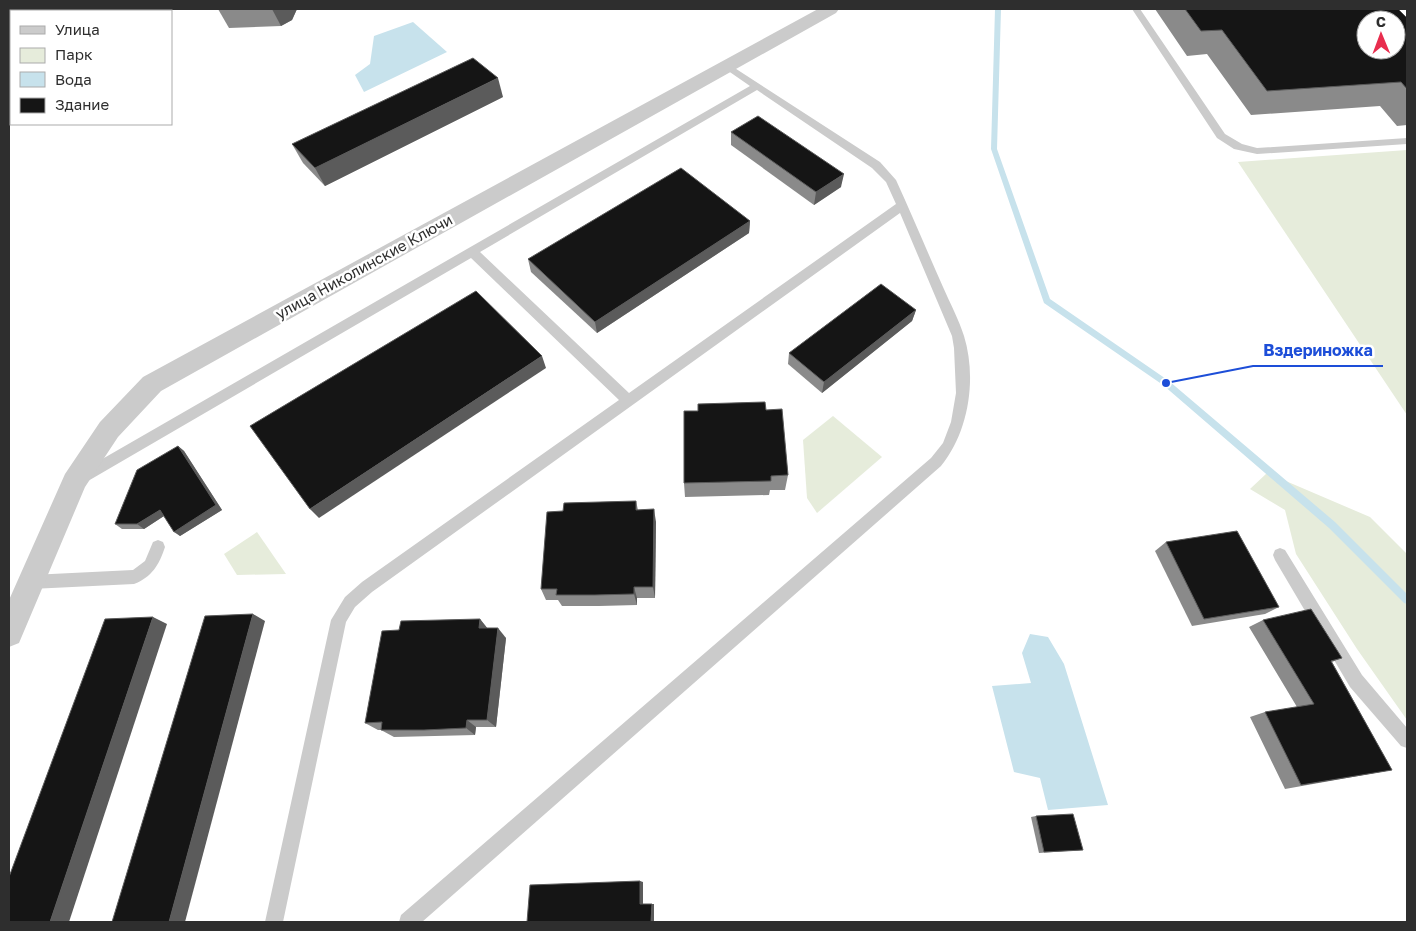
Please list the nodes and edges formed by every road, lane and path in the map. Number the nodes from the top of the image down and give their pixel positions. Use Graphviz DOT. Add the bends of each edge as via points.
graph roads {
  1 [pos="830,9"];
  2 [pos="1136,9"];
  3 [pos="727,66"];
  4 [pos="757,86"];
  5 [pos="1407,141"];
  6 [pos="903,205"];
  7 [pos="472,251"];
  8 [pos="628,401"];
  9 [pos="74,482"];
  10 [pos="158,547"];
  11 [pos="1280,555"];
  12 [pos="31,582"];
  13 [pos="9,633"];
  14 [pos="1407,740"];
  15 [pos="274,922"];
  16 [pos="408,922"];
  1 -- 3 [label="street, улица Николинские Ключи"];
  2 -- 5 [label="lane" via="1221,136 1239,149 1257,151"];
  3 -- 4 [label="lane"];
  3 -- 9 [label="street, улица Николинские Ключи" via="152,384 110,427"];
  4 -- 6 [label="lane" via="876,165 891,180"];
  4 -- 7 [label="lane"];
  6 -- 8 [label="lane"];
  6 -- 16 [label="lane" via="954,322 961,348 958,416 948,446 936,462"];
  7 -- 8 [label="lane"];
  7 -- 9 [label="lane"];
  8 -- 15 [label="lane" via="350,602 337,628"];
  9 -- 12 [label="street, улица Николинские Ключи"];
  10 -- 12 [label="lane" via="152,564 134,577"];
  11 -- 14 [label="lane" via="1356,681"];
  12 -- 13 [label="street, улица Николинские Ключи"];
}
